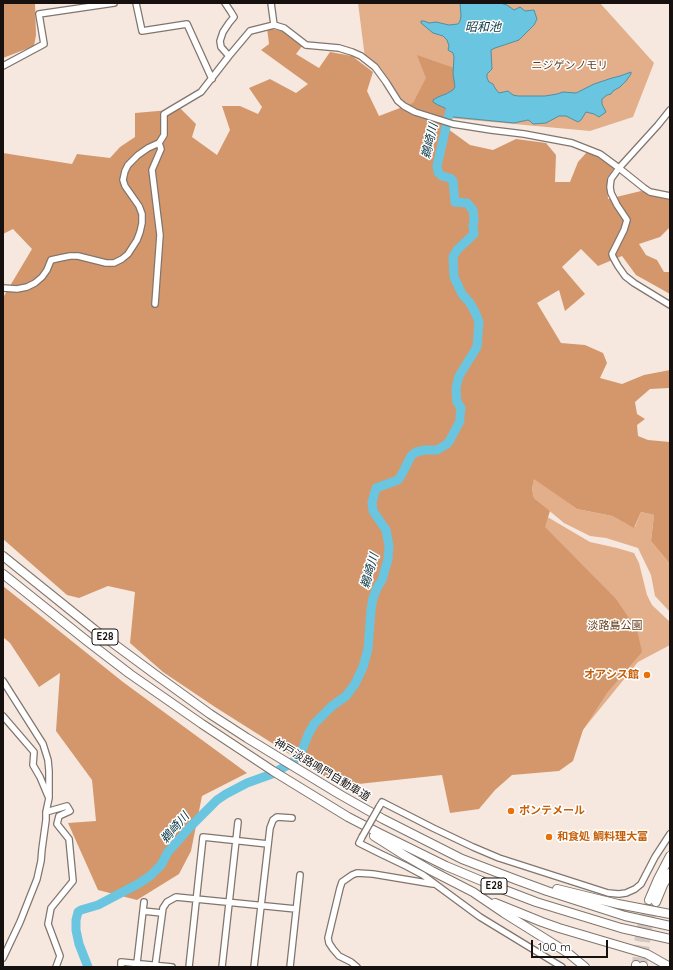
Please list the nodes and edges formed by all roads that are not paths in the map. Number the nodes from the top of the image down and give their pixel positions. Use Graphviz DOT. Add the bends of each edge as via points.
graph roads {
  1 [pos="114,3"];
  2 [pos="136,3"];
  3 [pos="225,3"];
  4 [pos="271,3"];
  5 [pos="274,25"];
  6 [pos="229,56"];
  7 [pos="3,66"];
  8 [pos="212,79"];
  9 [pos="670,110"];
  10 [pos="160,143"];
  11 [pos="619,168"];
  12 [pos="670,196"];
  13 [pos="3,288"];
  14 [pos="155,304"];
  15 [pos="670,305"];
  16 [pos="3,556"];
  17 [pos="3,574"];
  18 [pos="3,681"];
  19 [pos="3,716"];
  20 [pos="49,798"];
  21 [pos="46,812"];
  22 [pos="348,817"];
  23 [pos="292,818"];
  24 [pos="238,822"];
  25 [pos="670,834"];
  26 [pos="236,841"];
  27 [pos="268,844"];
  28 [pos="670,856"];
  29 [pos="670,873"];
  30 [pos="300,875"];
  31 [pos="517,880"];
  32 [pos="435,884"];
  33 [pos="473,892"];
  34 [pos="196,899"];
  35 [pos="144,902"];
  36 [pos="229,903"];
  37 [pos="261,906"];
  38 [pos="296,909"];
  39 [pos="143,911"];
  40 [pos="162,913"];
  41 [pos="670,914"];
  42 [pos="670,926"];
  43 [pos="670,939"];
  44 [pos="3,958"];
  45 [pos="137,963"];
  46 [pos="156,966"];
  47 [pos="56,967"];
  48 [pos="121,967"];
  49 [pos="172,967"];
  50 [pos="189,967"];
  51 [pos="222,967"];
  52 [pos="254,967"];
  53 [pos="290,967"];
  54 [pos="357,967"];
  55 [pos="562,967"];
  56 [pos="586,967"];
  57 [pos="670,967"];
  1 -- 7 [label="street" via="39,14 44,44"];
  2 -- 8 [label="street" via="142,31 187,24"];
  3 -- 6 [label="street" via="234,18 223,32 220,41 221,47"];
  4 -- 5 [label="street"];
  5 -- 6 [label="street" via="250,31"];
  5 -- 11 [label="street" via="284,28 306,44 339,48 361,56 375,67 398,101 415,112 453,124 572,143 600,154"];
  6 -- 8 [label="street"];
  8 -- 10 [label="street" via="201,92 164,114 164,136"];
  9 -- 11 [label="street"];
  10 -- 13 [label="street" via="138,155 125,171 125,186 142,214 140,232 128,254 114,263 78,256 51,260 47,270 35,283 17,289"];
  10 -- 14 [label="street" via="161,149 152,170 160,235"];
  11 -- 12 [label="street" via="650,192"];
  11 -- 15 [label="street" via="611,179 610,187 617,205 627,220 613,257 625,276"];
  16 -- 31 [label="highway, 神戸淡路鳴門自動車道 / E28" via="95,630 247,738 384,819 456,856"];
  17 -- 22 [label="highway, E28" via="130,674 273,771"];
  18 -- 20 [label="street" via="43,744 49,771"];
  19 -- 20 [label="street" via="34,752 33,765"];
  20 -- 21 [label="street"];
  21 -- 44 [label="street" via="37,879"];
  21 -- 47 [label="street" via="67,806 70,810 59,816 56,824 69,838 73,881 51,908 48,924 60,956"];
  22 -- 33 [label="highway" via="432,872"];
  22 -- 43 [label="highway, E28" via="446,866 529,899 614,926"];
  23 -- 27 [label="street" via="277,817 273,820"];
  24 -- 26 [label="street"];
  25 -- 32 [label="street, bridge" via="641,884 626,893 614,894 499,858 382,802 358,843 411,868"];
  26 -- 27 [label="street"];
  26 -- 34 [label="street" via="203,837"];
  26 -- 36 [label="street"];
  27 -- 37 [label="street"];
  28 -- 29 [label="highway" via="658,879 652,901"];
  30 -- 38 [label="street"];
  31 -- 41 [label="highway"];
  31 -- 42 [label="highway, 神戸淡路鳴門自動車道 / E28" via="625,916"];
  32 -- 54 [label="street" via="358,873 342,882 328,938 329,944 339,956"];
  32 -- 55 [label="street" via="485,921"];
  33 -- 56 [label="highway" via="568,952"];
  33 -- 57 [label="highway" via="542,922 635,950"];
  34 -- 36 [label="street"];
  34 -- 40 [label="street" via="171,899 165,904"];
  34 -- 50 [label="street"];
  35 -- 39 [label="street"];
  36 -- 37 [label="street"];
  36 -- 51 [label="street"];
  37 -- 38 [label="street"];
  37 -- 52 [label="street"];
  38 -- 53 [label="street"];
  39 -- 40 [label="street"];
  39 -- 45 [label="street"];
  40 -- 46 [label="street"];
  45 -- 46 [label="street"];
  45 -- 48 [label="street" via="121,962"];
  46 -- 49 [label="street"];
}
